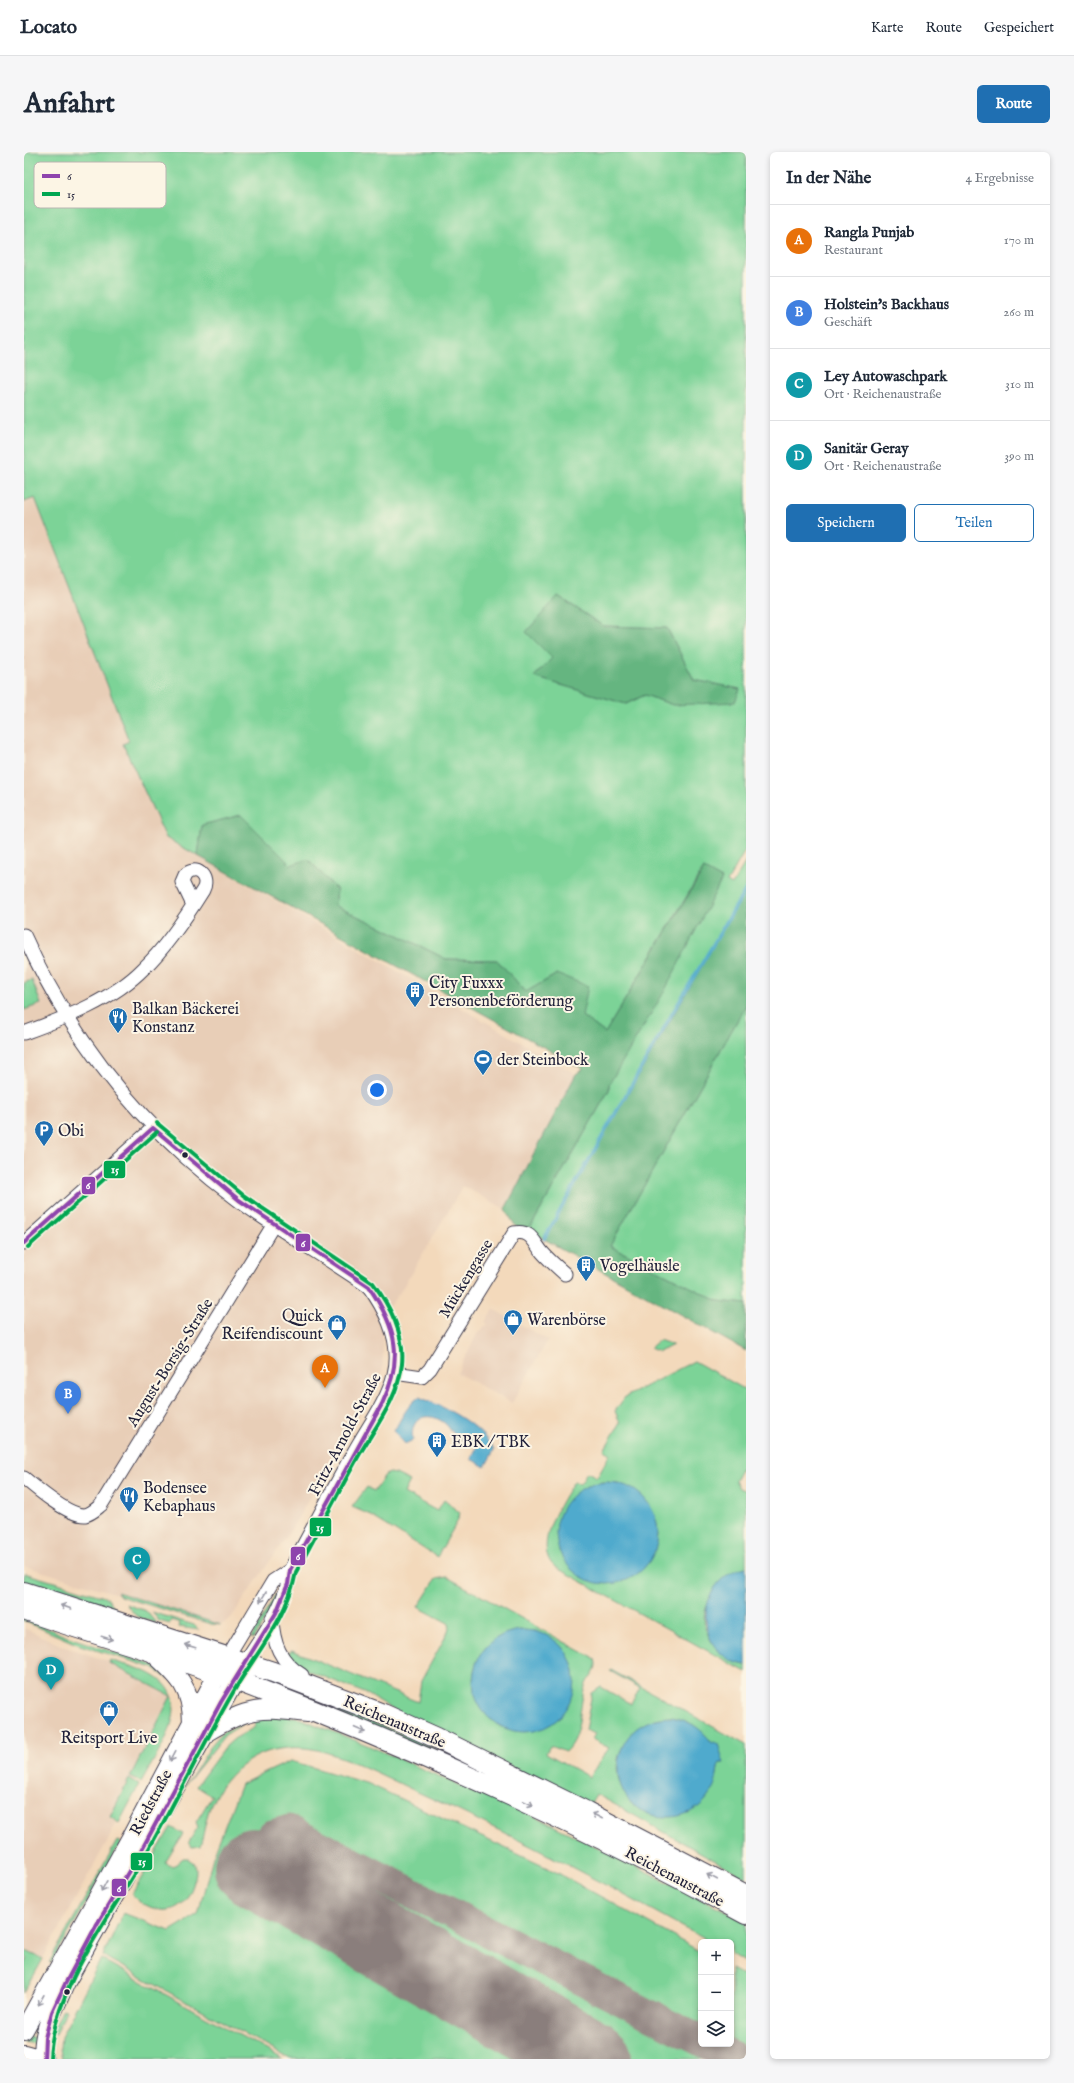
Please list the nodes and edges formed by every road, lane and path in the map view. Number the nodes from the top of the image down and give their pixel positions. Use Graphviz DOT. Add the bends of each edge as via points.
graph roads {
  1 [pos="192,905"];
  2 [pos="24,934"];
  3 [pos="67,1017"];
  4 [pos="24,1033"];
  5 [pos="154,1128"];
  6 [pos="274,1224"];
  7 [pos="24,1243"];
  8 [pos="565,1274"];
  9 [pos="395,1373"];
  10 [pos="24,1478"];
  11 [pos="290,1570"];
  12 [pos="24,1592"];
  13 [pos="24,1610"];
  14 [pos="272,1618"];
  15 [pos="151,1651"];
  16 [pos="237,1660"];
  17 [pos="225,1677"];
  18 [pos="304,1682"];
  19 [pos="324,1715"];
  20 [pos="199,1727"];
  21 [pos="746,1895"];
  22 [pos="746,1914"];
  23 [pos="24,2030"];
  24 [pos="24,2054"];
  25 [pos="43,2059"];
  1 -- 3 [label="street" via="144,969 127,983"];
  2 -- 3 [label="street, Fritz-Arnold-Straße" via="38,966"];
  3 -- 4 [label="street"];
  3 -- 5 [label="street, Fritz-Arnold-Straße" via="90,1053 124,1097"];
  5 -- 6 [label="street, Fritz-Arnold-Straße" via="220,1186"];
  5 -- 7 [label="street"];
  6 -- 9 [label="street, Fritz-Arnold-Straße" via="369,1287 391,1324 395,1347"];
  6 -- 10 [label="street, August-Borsig-Straße" via="106,1499 89,1514 71,1512"];
  8 -- 9 [label="street, Mückengasse" via="541,1251 534,1238 528,1234 514,1233 430,1369 422,1377"];
  9 -- 11 [label="street, Fritz-Arnold-Straße" via="386,1397"];
  11 -- 14 [label="street, Fritz-Arnold-Straße" via="289,1584"];
  11 -- 16 [label="street, Fritz-Arnold-Straße, one-way" via="273,1581"];
  16 -- 12 [label="main road, Reichenaustraße, one-way"];
  13 -- 15 [label="main road, Reichenaustraße, one-way"];
  14 -- 16 [label="street, Fritz-Arnold-Straße"];
  14 -- 18 [label="street" via="274,1640 282,1658 302,1675"];
  15 -- 17 [label="main road, Reichenaustraße"];
  15 -- 20 [label="street" via="185,1686"];
  16 -- 17 [label="street, Riedstraße"];
  16 -- 18 [label="main road, Reichenaustraße"];
  17 -- 19 [label="main road, Reichenaustraße"];
  17 -- 20 [label="street, Riedstraße"];
  21 -- 18 [label="main road, Reichenaustraße, one-way" via="645,1840 437,1738"];
  19 -- 20 [label="street" via="261,1709"];
  19 -- 22 [label="main road, Reichenaustraße, one-way" via="550,1812"];
  20 -- 23 [label="street, Riedstraße, one-way" via="130,1840"];
  20 -- 25 [label="street, Riedstraße" via="66,1982 44,2036"];
  24 -- 25 [label="street"];
}
